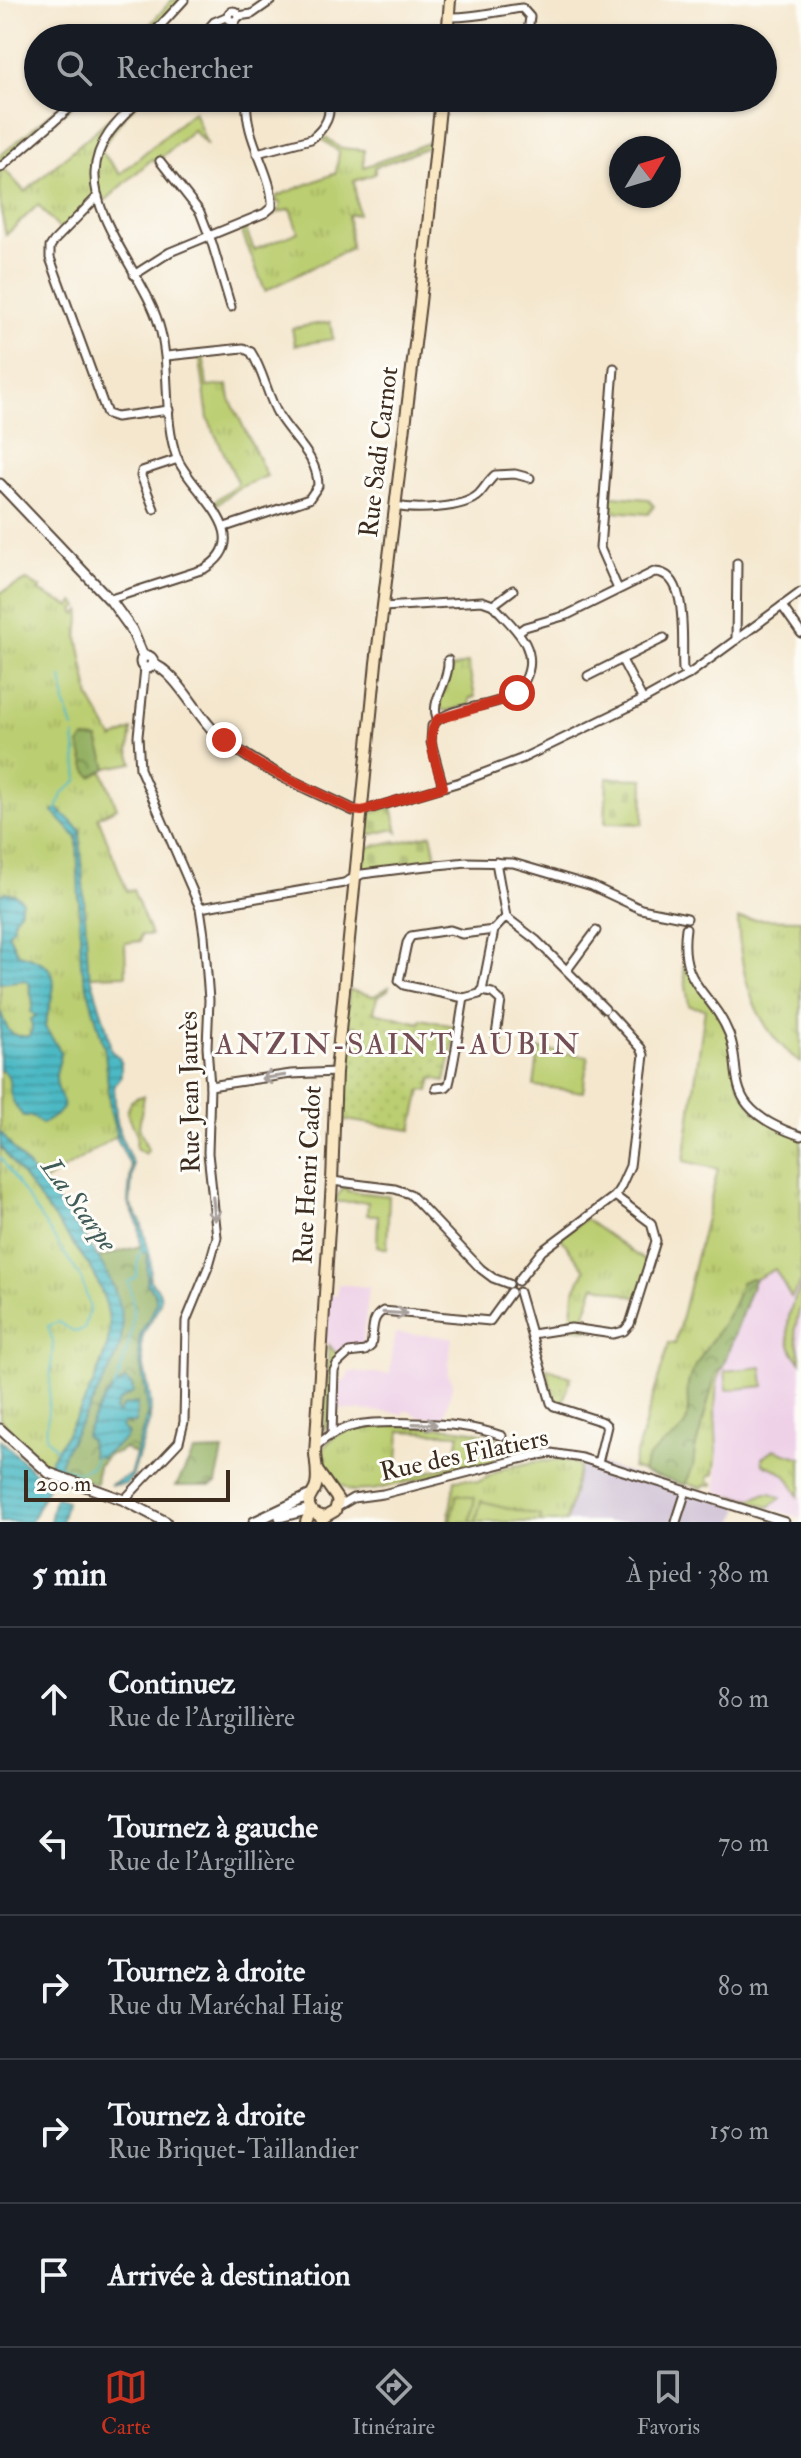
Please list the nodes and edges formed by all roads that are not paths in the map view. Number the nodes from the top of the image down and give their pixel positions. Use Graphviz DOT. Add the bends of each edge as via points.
graph roads {
  1 [pos="184,0"];
  2 [pos="272,0"];
  3 [pos="450,0"];
  4 [pos="233,13"];
  5 [pos="449,17"];
  6 [pos="162,24"];
  7 [pos="212,24"];
  8 [pos="234,24"];
  9 [pos="448,24"];
  10 [pos="529,24"];
  11 [pos="65,112"];
  12 [pos="128,112"];
  13 [pos="245,112"];
  14 [pos="330,112"];
  15 [pos="439,112"];
  16 [pos="257,153"];
  17 [pos="160,161"];
  18 [pos="0,168"];
  19 [pos="98,196"];
  20 [pos="209,236"];
  21 [pos="134,275"];
  22 [pos="231,307"];
  23 [pos="167,356"];
  24 [pos="614,368"];
  25 [pos="169,410"];
  26 [pos="178,459"];
  27 [pos="530,478"];
  28 [pos="0,484"];
  29 [pos="154,503"];
  30 [pos="395,506"];
  31 [pos="225,527"];
  32 [pos="737,563"];
  33 [pos="618,589"];
  34 [pos="513,590"];
  35 [pos="801,592"];
  36 [pos="111,601"];
  37 [pos="493,605"];
  38 [pos="782,606"];
  39 [pos="383,607"];
  40 [pos="518,632"];
  41 [pos="801,633"];
  42 [pos="664,638"];
  43 [pos="736,640"];
  44 [pos="448,660"];
  45 [pos="622,660"];
  46 [pos="148,666"];
  47 [pos="688,675"];
  48 [pos="588,676"];
  49 [pos="643,700"];
  50 [pos="438,719"];
  51 [pos="443,787"];
  52 [pos="362,811"];
  53 [pos="496,862"];
  54 [pos="355,878"];
  55 [pos="200,908"];
  56 [pos="506,917"];
  57 [pos="687,918"];
  58 [pos="686,928"];
  59 [pos="494,930"];
  60 [pos="596,931"];
  61 [pos="567,970"];
  62 [pos="482,991"];
  63 [pos="464,998"];
  64 [pos="496,1035"];
  65 [pos="336,1072"];
  66 [pos="210,1086"];
  67 [pos="436,1088"];
  68 [pos="801,1136"];
  69 [pos="332,1181"];
  70 [pos="615,1196"];
  71 [pos="513,1289"];
  72 [pos="532,1334"];
  73 [pos="0,1429"];
  74 [pos="332,1433"];
  75 [pos="502,1436"];
  76 [pos="315,1448"];
  77 [pos="598,1463"];
  78 [pos="317,1470"];
  79 [pos="332,1490"];
  80 [pos="686,1491"];
  81 [pos="312,1492"];
  82 [pos="353,1498"];
  83 [pos="124,1500"];
  84 [pos="336,1508"];
  85 [pos="310,1510"];
  86 [pos="272,1518"];
  87 [pos="320,1519"];
  88 [pos="164,1522"];
  89 [pos="254,1522"];
  90 [pos="297,1522"];
  91 [pos="306,1522"];
  92 [pos="676,1522"];
  93 [pos="785,1522"];
  1 -- 6 [label="street"];
  2 -- 4 [label="street" via="252,14"];
  3 -- 5 [label="main road"];
  4 -- 7 [label="street"];
  4 -- 8 [label="street"];
  5 -- 9 [label="main road"];
  5 -- 10 [label="street" via="522,8"];
  11 -- 18 [label="street"];
  12 -- 19 [label="street" via="103,142 95,165"];
  13 -- 16 [label="street"];
  14 -- 16 [label="street" via="311,139"];
  15 -- 30 [label="main road, Rue Sadi Carnot"];
  16 -- 20 [label="street" via="272,207"];
  17 -- 20 [label="street" via="200,212"];
  19 -- 21 [label="street"];
  19 -- 25 [label="street" via="54,241 50,258 107,414"];
  20 -- 21 [label="street"];
  20 -- 22 [label="street"];
  21 -- 23 [label="street" via="158,321"];
  23 -- 25 [label="street"];
  23 -- 31 [label="street" via="243,348 251,352 279,415 315,469 318,486 309,499"];
  24 -- 33 [label="street" via="600,548"];
  25 -- 26 [label="street"];
  26 -- 29 [label="street" via="141,469"];
  26 -- 31 [label="street"];
  27 -- 30 [label="street" via="495,475 480,493 458,504"];
  28 -- 36 [label="street"];
  30 -- 39 [label="main road, Rue Sadi Carnot"];
  31 -- 36 [label="street" via="217,561"];
  32 -- 43 [label="street"];
  33 -- 40 [label="street"];
  33 -- 47 [label="street" via="654,572 672,578 680,596 683,669"];
  34 -- 37 [label="street"];
  35 -- 38 [label="street"];
  36 -- 46 [label="street" via="132,630 143,656 140,663"];
  37 -- 39 [label="street" via="482,601"];
  37 -- 40 [label="street"];
  38 -- 41 [label="street"];
  38 -- 43 [label="street"];
  39 -- 52 [label="main road, Rue Sadi Carnot"];
  40 -- 50 [label="street" via="531,660 517,693"];
  42 -- 45 [label="street"];
  43 -- 47 [label="street"];
  44 -- 50 [label="street" via="448,677 434,707"];
  45 -- 48 [label="street"];
  45 -- 49 [label="street"];
  46 -- 52 [label="street" via="165,670 207,724 246,757"];
  46 -- 55 [label="street, Rue Jean Jaurès" via="138,736 140,769"];
  47 -- 49 [label="street"];
  49 -- 51 [label="street" via="521,759"];
  50 -- 51 [label="street" via="431,742"];
  51 -- 52 [label="street"];
  52 -- 54 [label="main road, Rue Henri Cadot"];
  53 -- 54 [label="street"];
  53 -- 56 [label="street"];
  53 -- 57 [label="street" via="549,872 641,909"];
  54 -- 55 [label="street"];
  54 -- 65 [label="main road, Rue Henri Cadot"];
  55 -- 66 [label="street, Rue Jean Jaurès"];
  56 -- 59 [label="street"];
  56 -- 61 [label="street"];
  58 -- 68 [label="street" via="687,964 698,990 728,1030 740,1092 756,1113"];
  59 -- 62 [label="street"];
  59 -- 63 [label="street" via="450,930 408,939 399,981"];
  60 -- 61 [label="street"];
  61 -- 70 [label="street" via="641,1048 645,1063 630,1166"];
  62 -- 63 [label="street"];
  62 -- 64 [label="street" via="501,1001"];
  63 -- 67 [label="street" via="449,1084"];
  65 -- 66 [label="street, one-way"];
  65 -- 69 [label="main road, Rue Henri Cadot"];
  66 -- 83 [label="street, Rue Jean Jaurès, one-way" via="208,1153 217,1237 186,1321 182,1435"];
  69 -- 71 [label="street" via="410,1194 481,1269"];
  69 -- 76 [label="main road, Rue Henri Cadot"];
  70 -- 71 [label="street" via="542,1251 518,1281 513,1280"];
  70 -- 72 [label="street" via="651,1223 656,1241 630,1324 613,1334 579,1328"];
  71 -- 72 [label="street"];
  74 -- 71 [label="street, one-way" via="335,1368 349,1353 371,1346 379,1313 490,1321"];
  72 -- 77 [label="street" via="551,1403 607,1426"];
  73 -- 83 [label="street" via="52,1474"];
  74 -- 75 [label="street, one-way" via="379,1421 458,1425"];
  74 -- 76 [label="street"];
  76 -- 78 [label="main road, Rue Henri Cadot"];
  77 -- 80 [label="street, Rue des Filatiers"];
  77 -- 82 [label="street, Rue des Filatiers" via="551,1453"];
  78 -- 79 [label="main road"];
  78 -- 81 [label="main road, Rue Henri Cadot"];
  79 -- 81 [label="main road"];
  79 -- 82 [label="street"];
  79 -- 84 [label="main road"];
  80 -- 92 [label="street"];
  80 -- 93 [label="street, Rue des Filatiers"];
  81 -- 85 [label="main road"];
  81 -- 86 [label="street"];
  82 -- 84 [label="street, Rue des Filatiers"];
  83 -- 88 [label="street"];
  84 -- 87 [label="main road"];
  85 -- 86 [label="street"];
  85 -- 87 [label="main road"];
  85 -- 91 [label="main road"];
  86 -- 89 [label="street"];
  86 -- 90 [label="street"];
}
